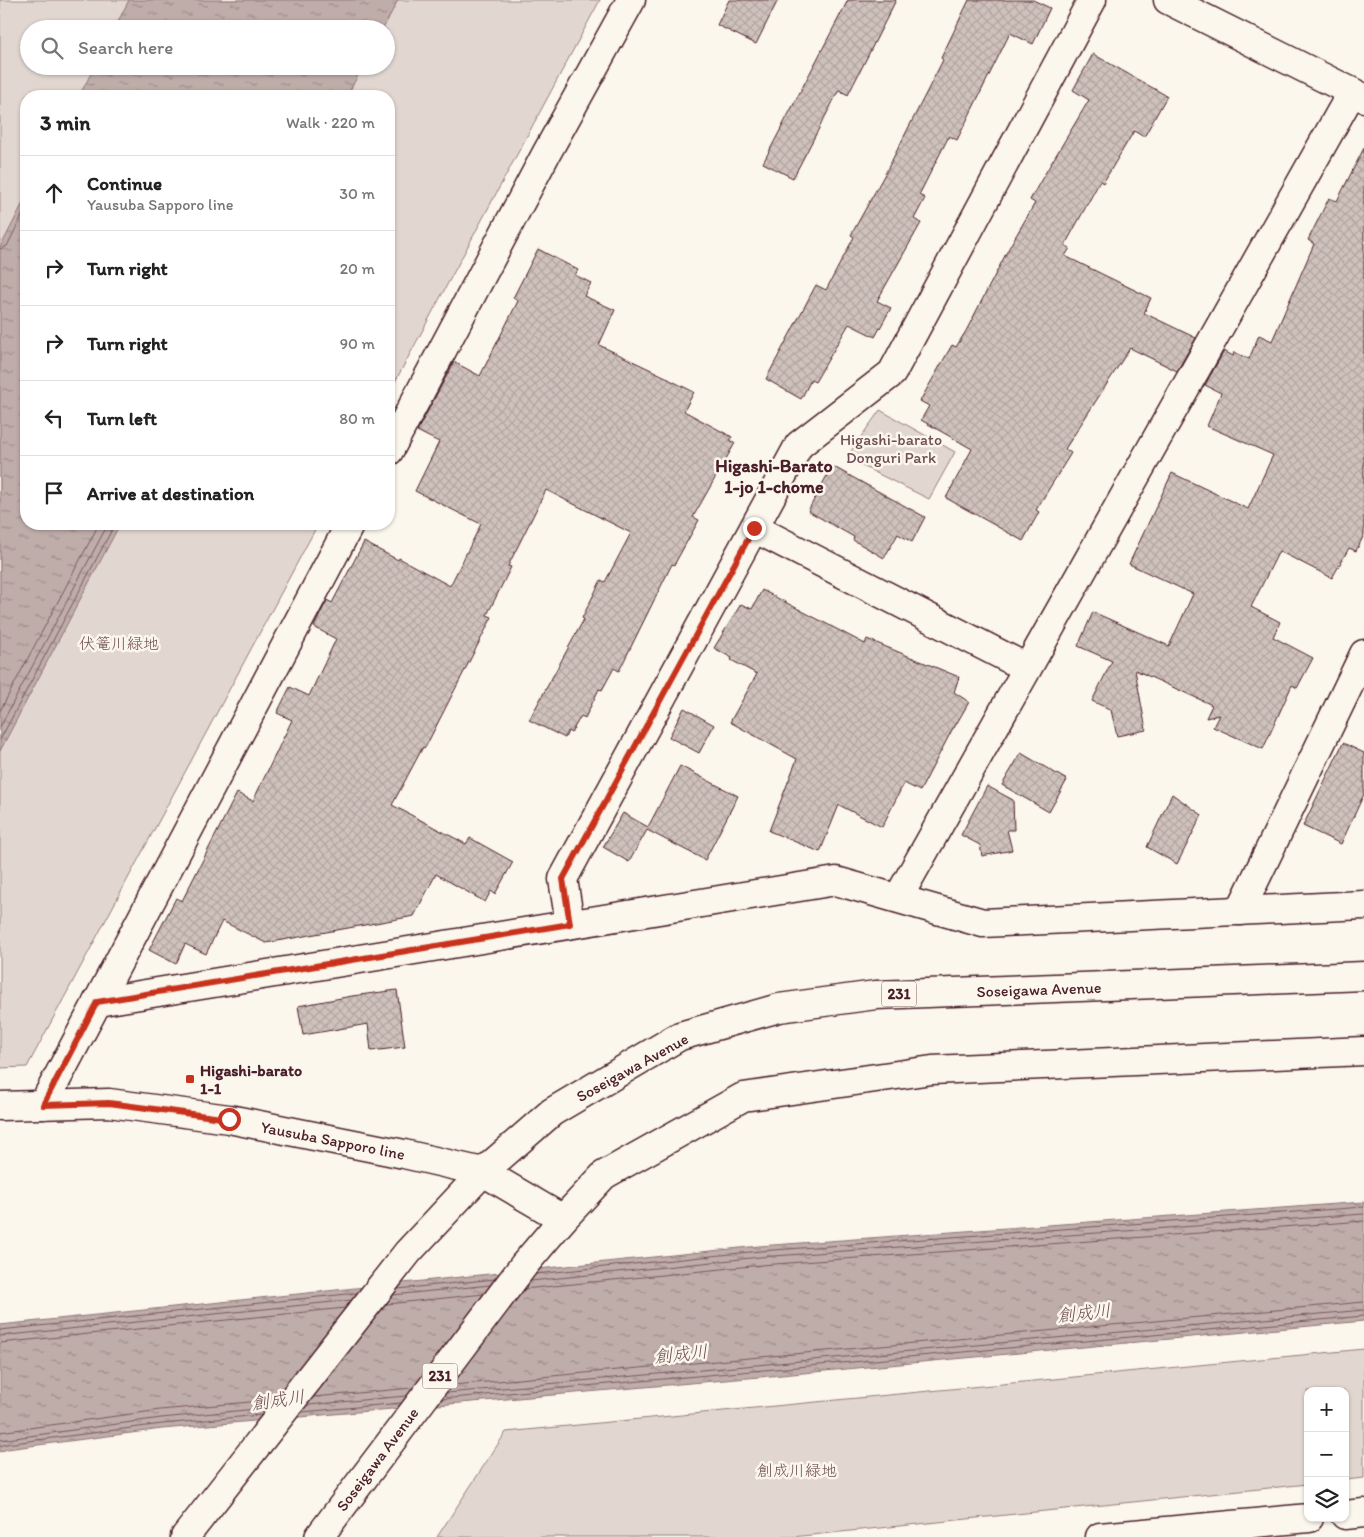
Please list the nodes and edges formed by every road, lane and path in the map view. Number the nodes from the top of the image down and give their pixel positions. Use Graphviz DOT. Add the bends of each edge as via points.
graph roads {
  1 [pos="631,0"];
  2 [pos="1092,0"];
  3 [pos="1168,0"];
  4 [pos="1358,95"];
  5 [pos="395,439"];
  6 [pos="754,528"];
  7 [pos="347,530"];
  8 [pos="1364,654"];
  9 [pos="1027,668"];
  10 [pos="898,898"];
  11 [pos="1364,906"];
  12 [pos="1240,911"];
  13 [pos="570,924"];
  14 [pos="1364,976"];
  15 [pos="97,1002"];
  16 [pos="1364,1051"];
  17 [pos="43,1105"];
  18 [pos="0,1106"];
  19 [pos="483,1172"];
  20 [pos="563,1219"];
  21 [pos="1364,1513"];
  22 [pos="1349,1515"];
  23 [pos="1304,1518"];
  24 [pos="185,1537"];
  25 [pos="319,1537"];
  26 [pos="1100,1537"];
  1 -- 5 [label="main road"];
  2 -- 6 [label="main road" via="892,372 800,446"];
  3 -- 4 [label="main road"];
  4 -- 9 [label="main road"];
  6 -- 9 [label="main road"];
  6 -- 13 [label="main road" via="563,879"];
  7 -- 15 [label="main road"];
  8 -- 12 [label="main road"];
  9 -- 10 [label="main road"];
  10 -- 12 [label="main road" via="983,923"];
  10 -- 13 [label="main road" via="836,881"];
  11 -- 12 [label="main road"];
  13 -- 15 [label="main road"];
  14 -- 19 [label="main road, Soseigawa Avenue / 231" via="876,995 779,1008 680,1036 552,1112"];
  15 -- 17 [label="main road"];
  16 -- 20 [label="main road, Soseigawa Avenue / 231" via="932,1070 743,1097 604,1175"];
  17 -- 18 [label="main road, Yausuba Sapporo line"];
  17 -- 19 [label="main road, Yausuba Sapporo line" via="109,1103 229,1119"];
  19 -- 20 [label="main road, Yausuba Sapporo line"];
  19 -- 24 [label="main road, Soseigawa Avenue / 231" via="408,1252"];
  20 -- 25 [label="main road, Soseigawa Avenue / 231" via="524,1265"];
  21 -- 22 [label="main road"];
  23 -- 26 [label="main road"];
}
